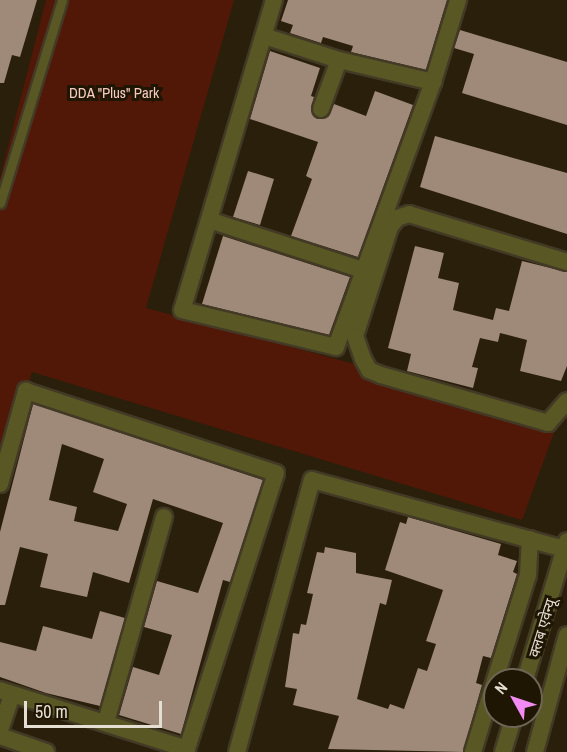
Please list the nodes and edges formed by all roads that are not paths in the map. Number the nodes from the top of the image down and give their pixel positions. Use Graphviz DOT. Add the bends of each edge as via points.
graph roads {
  1 [pos="62,0"];
  2 [pos="274,0"];
  3 [pos="458,0"];
  4 [pos="264,36"];
  5 [pos="339,60"];
  6 [pos="433,82"];
  7 [pos="321,109"];
  8 [pos="0,203"];
  9 [pos="209,220"];
  10 [pos="567,262"];
  11 [pos="363,270"];
  12 [pos="567,401"];
  13 [pos="0,484"];
  14 [pos="164,517"];
  15 [pos="530,539"];
  16 [pos="566,545"];
  17 [pos="567,635"];
  18 [pos="499,668"];
  19 [pos="529,668"];
  20 [pos="6,692"];
  21 [pos="483,719"];
  22 [pos="106,722"];
  23 [pos="510,728"];
  24 [pos="0,730"];
  25 [pos="0,736"];
  26 [pos="46,752"];
  27 [pos="237,752"];
  28 [pos="473,752"];
  29 [pos="503,752"];
  30 [pos="535,752"];
  1 -- 8 [label="lane"];
  2 -- 4 [label="street"];
  3 -- 6 [label="street"];
  4 -- 5 [label="street"];
  4 -- 9 [label="street"];
  5 -- 6 [label="street"];
  5 -- 7 [label="street"];
  6 -- 11 [label="street"];
  9 -- 11 [label="street"];
  9 -- 11 [label="street" via="182,310 185,314 336,347"];
  10 -- 12 [label="street" via="409,214 397,218 390,227 355,336 369,370 381,375 548,423"];
  13 -- 22 [label="street" via="26,391 276,473 187,748"];
  14 -- 22 [label="street"];
  15 -- 16 [label="street"];
  15 -- 18 [label="street" via="528,575"];
  15 -- 27 [label="street" via="312,480"];
  16 -- 19 [label="street, क्लब एवेन्यू"];
  17 -- 30 [label="street, क्लब एवेन्यू"];
  20 -- 22 [label="street"];
  20 -- 24 [label="street"];
  21 -- 28 [label="street"];
  23 -- 29 [label="street"];
  25 -- 26 [label="street"];
}
